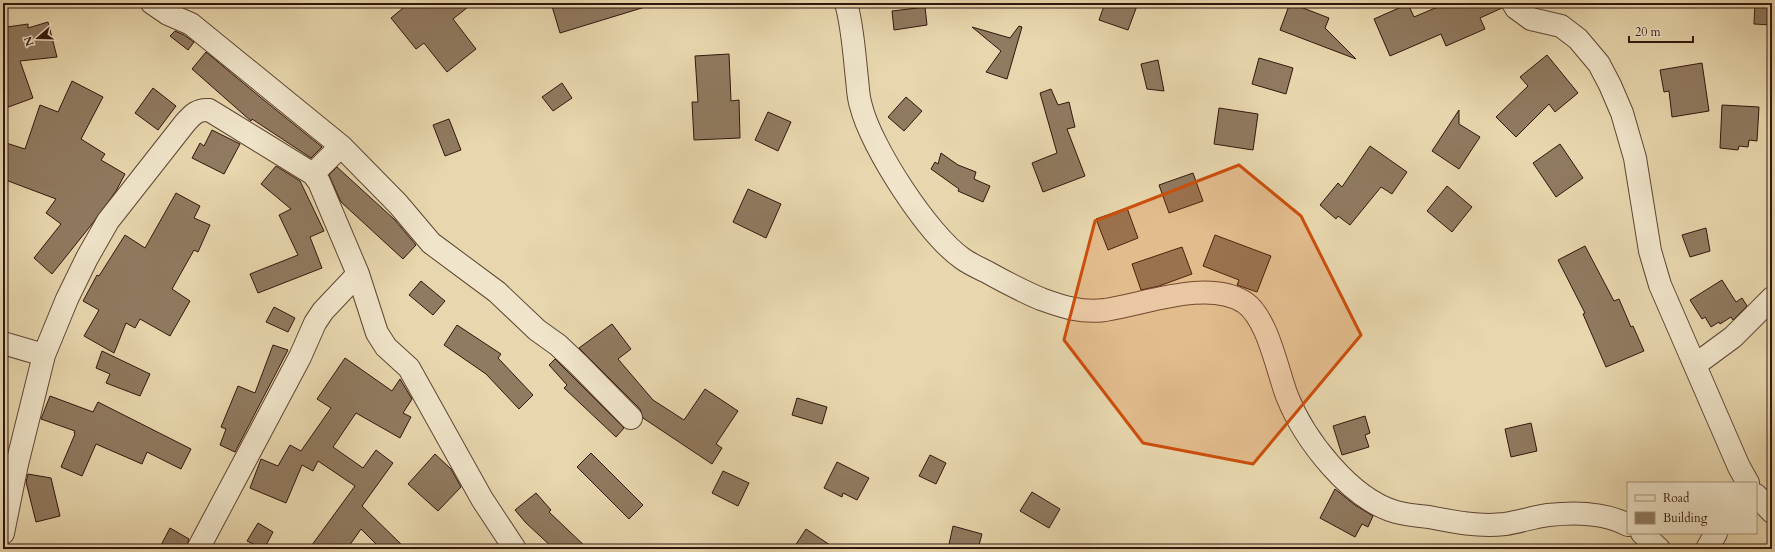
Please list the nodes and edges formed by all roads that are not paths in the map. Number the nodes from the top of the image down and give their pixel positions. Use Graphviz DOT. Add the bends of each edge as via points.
graph roads {
  1 [pos="152,3"];
  2 [pos="846,3"];
  3 [pos="1513,3"];
  4 [pos="342,146"];
  5 [pos="313,174"];
  6 [pos="358,274"];
  7 [pos="1772,298"];
  8 [pos="3,343"];
  9 [pos="44,354"];
  10 [pos="1695,365"];
  11 [pos="631,418"];
  12 [pos="1747,482"];
  13 [pos="1757,495"];
  14 [pos="1772,512"];
  15 [pos="1627,524"];
  16 [pos="3,533"];
  17 [pos="1643,534"];
  18 [pos="1715,534"];
  19 [pos="198,549"];
  20 [pos="515,549"];
  21 [pos="1659,549"];
  22 [pos="1707,549"];
  1 -- 4 [label="street" via="168,14 191,24"];
  2 -- 15 [label="street" via="860,104 871,136 906,193 940,238 962,259 1022,292 1068,309 1087,312 1185,294 1231,296 1246,303 1258,318 1269,340 1287,397 1305,431 1331,467 1348,485 1395,512 1480,526 1505,524 1547,515 1579,514 1604,517"];
  3 -- 10 [label="street" via="1531,19 1561,26 1578,39 1599,64 1610,85 1622,113 1635,158 1650,251 1660,285"];
  4 -- 5 [label="street"];
  4 -- 11 [label="street" via="398,204 431,243 497,292 579,365"];
  5 -- 6 [label="street" via="319,182"];
  5 -- 9 [label="street" via="209,110 201,109 193,114 108,221 70,292"];
  6 -- 19 [label="street" via="315,323 300,357"];
  6 -- 20 [label="street" via="377,333 386,347 409,368 482,499"];
  7 -- 10 [label="street" via="1733,337"];
  8 -- 9 [label="street"];
  9 -- 16 [label="street"];
  10 -- 12 [label="street"];
  13 -- 14 [label="street"];
  17 -- 21 [label="street"];
  18 -- 22 [label="street"];
}
